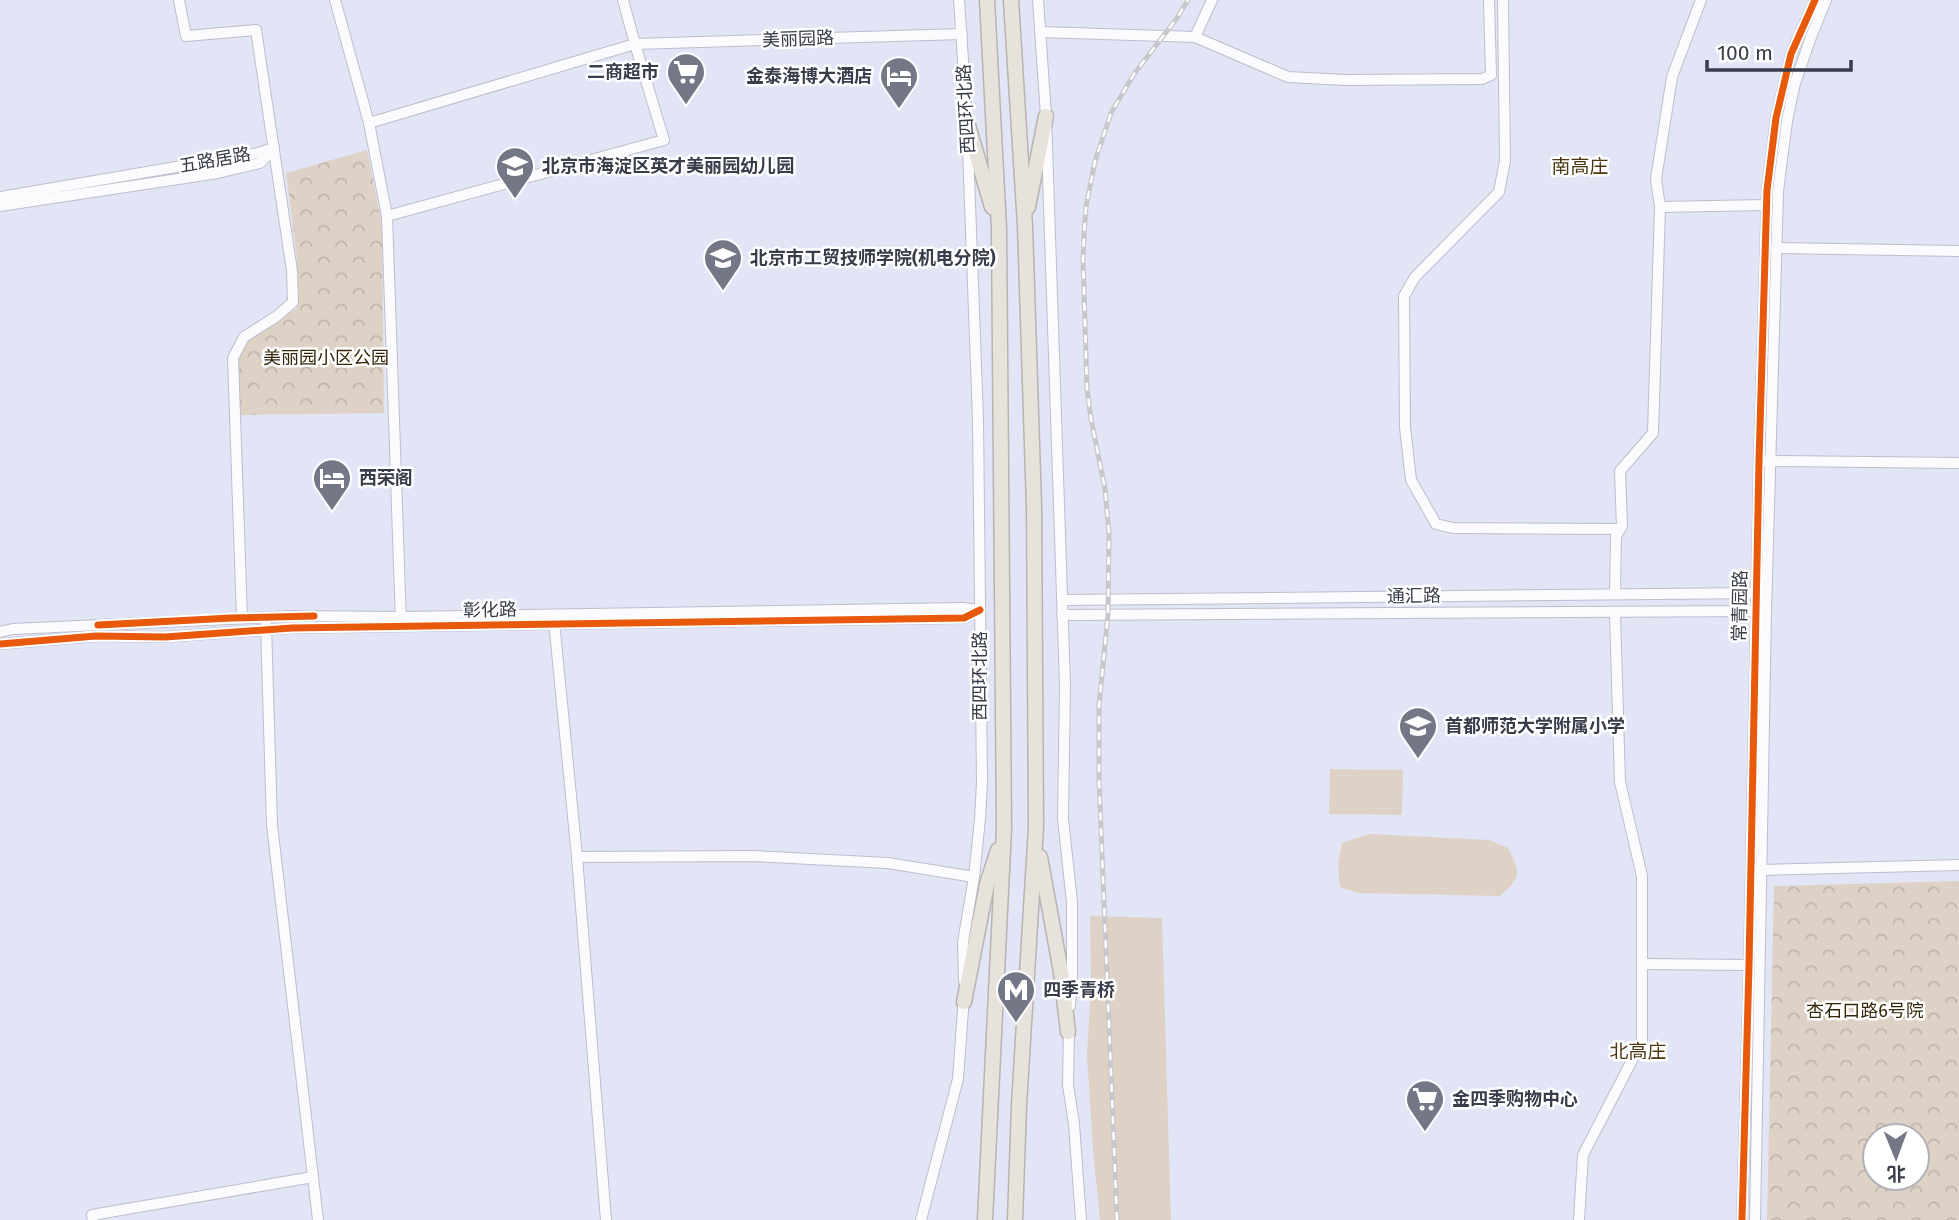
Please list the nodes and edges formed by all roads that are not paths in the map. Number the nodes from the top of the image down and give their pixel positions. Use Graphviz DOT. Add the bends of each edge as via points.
graph roads {
  1 [pos="180,0"];
  2 [pos="335,0"];
  3 [pos="623,0"];
  4 [pos="960,0"];
  5 [pos="987,0"];
  6 [pos="1011,0"];
  7 [pos="1038,0"];
  8 [pos="1212,0"];
  9 [pos="1489,0"];
  10 [pos="1503,0"];
  11 [pos="1702,0"];
  12 [pos="1815,0"];
  13 [pos="1826,0"];
  14 [pos="1040,32"];
  15 [pos="962,34"];
  16 [pos="1195,37"];
  17 [pos="635,44"];
  18 [pos="1046,116"];
  19 [pos="967,122"];
  20 [pos="369,123"];
  21 [pos="274,148"];
  22 [pos="0,197"];
  23 [pos="1766,205"];
  24 [pos="0,206"];
  25 [pos="1660,207"];
  26 [pos="387,216"];
  27 [pos="1024,226"];
  28 [pos="999,229"];
  29 [pos="1776,248"];
  30 [pos="1959,251"];
  31 [pos="1759,461"];
  32 [pos="1770,461"];
  33 [pos="1959,463"];
  34 [pos="1620,529"];
  35 [pos="1762,593"];
  36 [pos="1615,594"];
  37 [pos="1062,600"];
  38 [pos="980,610"];
  39 [pos="1761,611"];
  40 [pos="1615,613"];
  41 [pos="1062,615"];
  42 [pos="266,617"];
  43 [pos="242,618"];
  44 [pos="554,620"];
  45 [pos="401,622"];
  46 [pos="266,630"];
  47 [pos="0,632"];
  48 [pos="0,644"];
  49 [pos="1036,827"];
  50 [pos="1004,828"];
  51 [pos="577,857"];
  52 [pos="1959,865"];
  53 [pos="1761,870"];
  54 [pos="974,877"];
  55 [pos="1642,964"];
  56 [pos="1749,965"];
  57 [pos="964,1002"];
  58 [pos="1068,1032"];
  59 [pos="313,1177"];
  60 [pos="93,1217"];
  61 [pos="318,1220"];
  62 [pos="606,1220"];
  63 [pos="921,1220"];
  64 [pos="985,1220"];
  65 [pos="1015,1220"];
  66 [pos="1081,1220"];
  67 [pos="1579,1220"];
  68 [pos="1742,1220"];
  69 [pos="1755,1220"];
  1 -- 21 [label="street" via="186,36 256,30"];
  2 -- 20 [label="street"];
  3 -- 17 [label="street"];
  4 -- 15 [label="street, 西四环北路"];
  5 -- 28 [label="highway, 西四环北路"];
  6 -- 27 [label="highway"];
  7 -- 14 [label="street"];
  8 -- 16 [label="street"];
  9 -- 16 [label="street" via="1491,75 1482,79 1288,77"];
  10 -- 34 [label="street" via="1505,161 1499,192 1415,277 1404,296 1410,480 1436,524 1453,528"];
  11 -- 25 [label="street" via="1672,77 1656,179"];
  12 -- 23 [label="street, 常青园路" via="1791,54 1771,153"];
  13 -- 29 [label="street, 常青园路" via="1795,83 1787,121"];
  14 -- 16 [label="street"];
  14 -- 18 [label="street"];
  15 -- 17 [label="street, 美丽园路"];
  15 -- 19 [label="street, 西四环北路"];
  17 -- 20 [label="street, 美丽园路"];
  17 -- 26 [label="street" via="664,139"];
  18 -- 27 [label="highway"];
  18 -- 37 [label="street"];
  19 -- 28 [label="highway"];
  19 -- 38 [label="street, 西四环北路"];
  20 -- 26 [label="street"];
  21 -- 22 [label="street, 五路居路"];
  21 -- 24 [label="street, 五路居路" via="260,163 218,173"];
  21 -- 43 [label="street" via="293,302 244,337 233,358"];
  23 -- 25 [label="street"];
  23 -- 31 [label="street, 常青园路"];
  25 -- 34 [label="street" via="1653,433 1620,471"];
  26 -- 45 [label="street"];
  27 -- 49 [label="highway" via="1034,507"];
  28 -- 50 [label="highway, 西四环北路"];
  29 -- 30 [label="street"];
  29 -- 32 [label="street, 常青园路"];
  31 -- 32 [label="street"];
  31 -- 35 [label="street, 常青园路"];
  32 -- 33 [label="street"];
  32 -- 35 [label="street, 常青园路"];
  34 -- 36 [label="street"];
  35 -- 36 [label="street, 通汇路"];
  35 -- 39 [label="street, 常青园路"];
  36 -- 37 [label="street, 通汇路"];
  37 -- 41 [label="street"];
  38 -- 44 [label="street, 彰化路" via="964,618"];
  38 -- 54 [label="street, 西四环北路" via="982,798"];
  39 -- 40 [label="street, 通汇路"];
  39 -- 53 [label="street, 常青园路"];
  39 -- 56 [label="street, 常青园路"];
  40 -- 41 [label="street, 通汇路"];
  40 -- 55 [label="street" via="1620,782 1642,876"];
  41 -- 58 [label="street" via="1063,819 1072,915"];
  42 -- 43 [label="street, 彰化路"];
  42 -- 45 [label="street, 彰化路"];
  42 -- 46 [label="street"];
  43 -- 47 [label="street, 彰化路"];
  44 -- 45 [label="street, 彰化路"];
  44 -- 51 [label="street"];
  45 -- 46 [label="street, 彰化路"];
  46 -- 48 [label="street, 彰化路"];
  46 -- 59 [label="street" via="272,825"];
  49 -- 58 [label="highway"];
  49 -- 65 [label="highway"];
  50 -- 57 [label="highway"];
  50 -- 64 [label="highway, 西四环北路"];
  51 -- 54 [label="street" via="752,856 888,863"];
  51 -- 62 [label="street"];
  52 -- 53 [label="street"];
  53 -- 69 [label="street, 常青园路"];
  54 -- 57 [label="street, 西四环北路" via="963,942"];
  55 -- 56 [label="street"];
  55 -- 67 [label="street" via="1642,1041 1583,1155"];
  56 -- 68 [label="street, 常青园路"];
  57 -- 63 [label="street, 西四环北路" via="957,1079"];
  58 -- 66 [label="street" via="1068,1085"];
  59 -- 60 [label="street"];
  59 -- 61 [label="street"];
}
